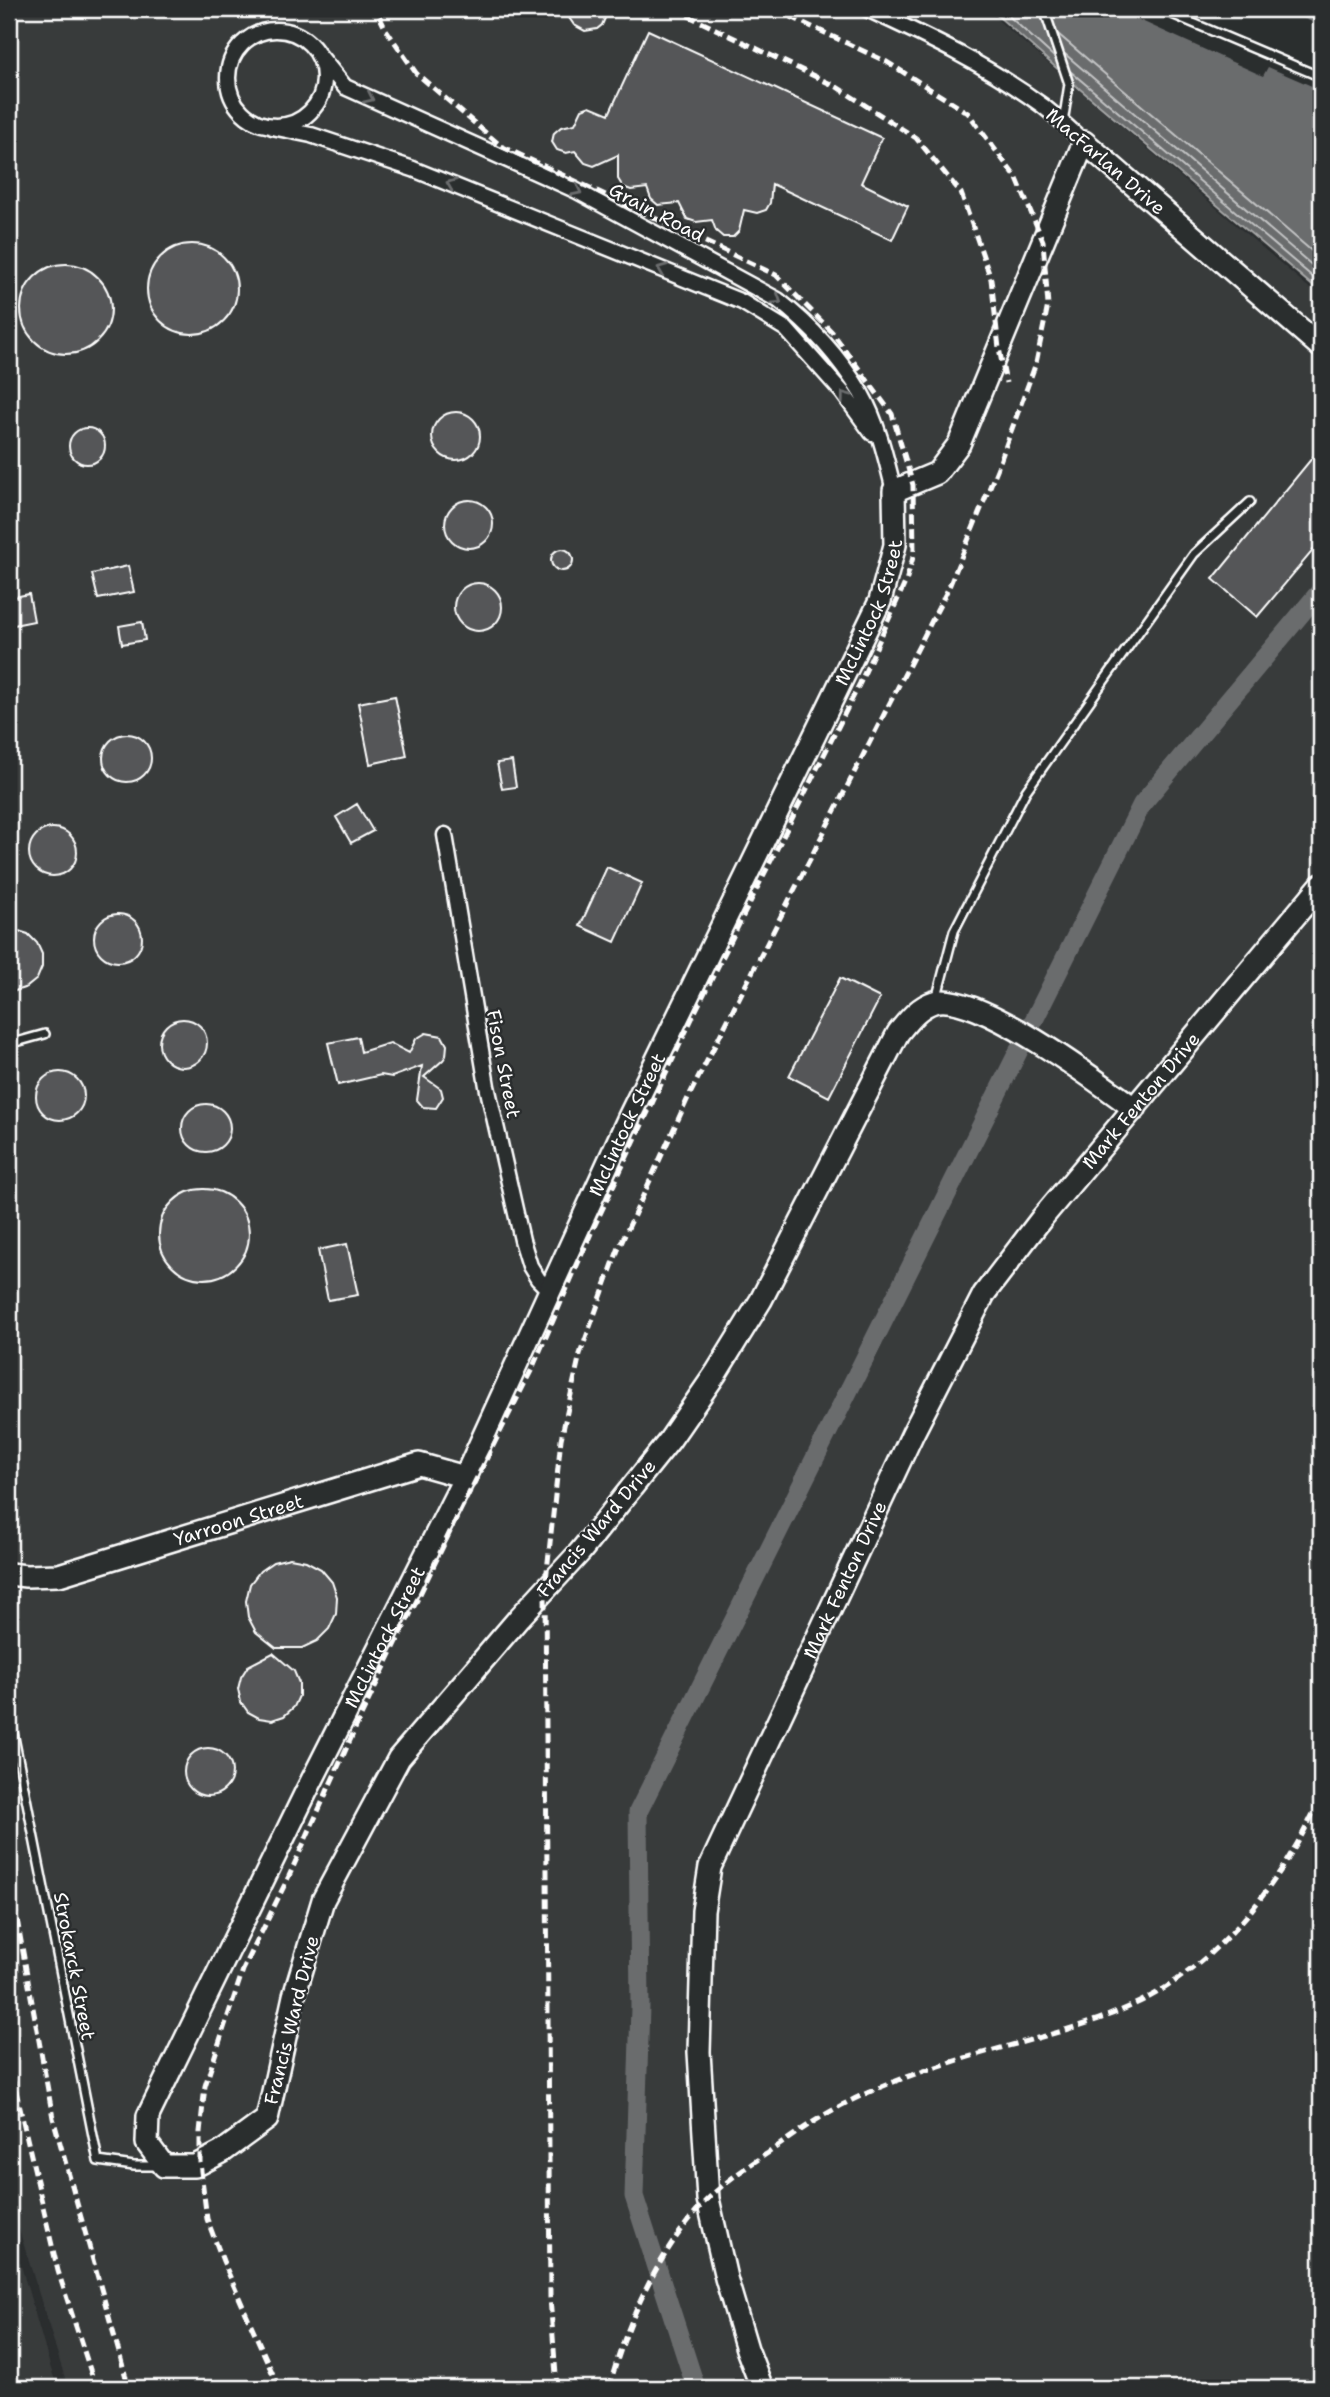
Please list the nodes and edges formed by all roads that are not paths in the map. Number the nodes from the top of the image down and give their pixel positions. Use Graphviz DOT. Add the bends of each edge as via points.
graph roads {
  1 [pos="867,9"];
  2 [pos="1044,9"];
  3 [pos="1160,9"];
  4 [pos="319,55"];
  5 [pos="1321,77"];
  6 [pos="1063,124"];
  7 [pos="272,127"];
  8 [pos="1084,142"];
  9 [pos="1321,346"];
  10 [pos="885,452"];
  11 [pos="894,491"];
  12 [pos="1250,502"];
  13 [pos="446,835"];
  14 [pos="1321,885"];
  15 [pos="936,1001"];
  16 [pos="45,1034"];
  17 [pos="9,1044"];
  18 [pos="1135,1109"];
  19 [pos="550,1291"];
  20 [pos="465,1477"];
  21 [pos="18,1575"];
  22 [pos="9,1712"];
  23 [pos="164,2166"];
  24 [pos="762,2388"];
  1 -- 6 [label="street, MacFarlan Drive" via="986,69"];
  2 -- 6 [label="lane" via="1069,84"];
  3 -- 5 [label="lane"];
  4 -- 7 [label="street" via="325,84 313,111 287,126"];
  4 -- 7 [label="street" via="309,42 278,30 261,32 235,52 228,76 232,100 242,114"];
  4 -- 10 [label="street, Grain Road, one-way" via="345,87 575,190 778,300 808,326 861,394"];
  6 -- 8 [label="street, MacFarlan Drive"];
  10 -- 7 [label="street, one-way" via="786,328 743,302 414,169"];
  8 -- 9 [label="street, MacFarlan Drive"];
  8 -- 11 [label="street" via="959,444 937,473"];
  10 -- 11 [label="street, Grain Road"];
  11 -- 19 [label="street, McLintock Street" via="895,545 880,601 629,1117"];
  12 -- 15 [label="lane" via="1194,554 1027,791 954,931"];
  13 -- 19 [label="street, Fison Street" via="487,1086 519,1227 530,1266"];
  14 -- 18 [label="street, Mark Fenton Drive"];
  15 -- 18 [label="street" via="957,1001 1006,1026 1070,1061"];
  15 -- 23 [label="street, Francis Ward Drive" via="923,1007 898,1033 761,1300 669,1441 580,1552 399,1758 323,1900 294,1996 267,2119 195,2166"];
  16 -- 17 [label="lane"];
  18 -- 24 [label="street, Mark Fenton Drive" via="984,1294 907,1446 710,1867 699,2052 708,2199 726,2278"];
  19 -- 20 [label="street, McLintock Street"];
  20 -- 21 [label="street, Yarroon Street" via="419,1464 60,1575"];
  20 -- 23 [label="street, McLintock Street" via="148,2116 147,2143"];
  22 -- 23 [label="lane, Strokarck Street" via="98,2161"];
}
